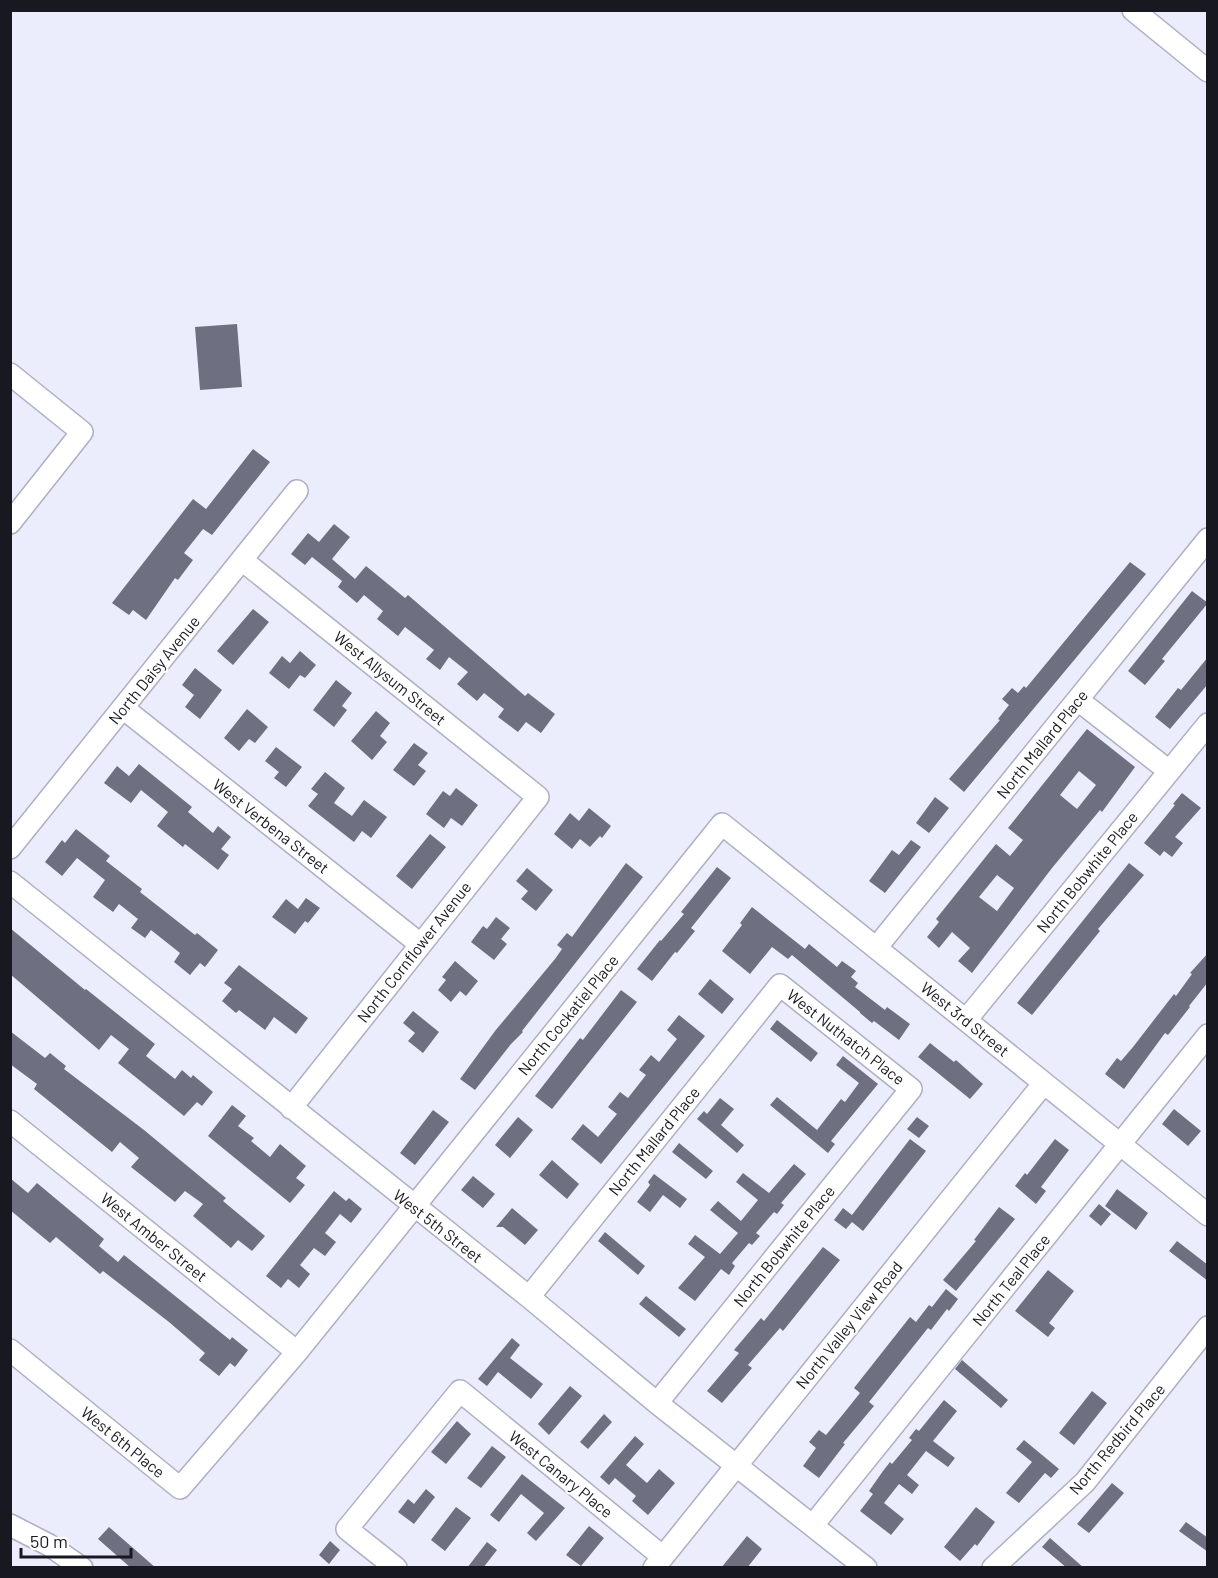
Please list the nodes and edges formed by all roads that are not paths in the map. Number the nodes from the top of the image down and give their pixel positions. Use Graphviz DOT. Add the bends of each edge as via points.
graph roads {
  1 [pos="1133,10"];
  2 [pos="1208,71"];
  3 [pos="10,374"];
  4 [pos="297,491"];
  5 [pos="10,523"];
  6 [pos="1208,539"];
  7 [pos="242,560"];
  8 [pos="1078,700"];
  9 [pos="123,708"];
  10 [pos="1208,724"];
  11 [pos="1169,771"];
  12 [pos="538,797"];
  13 [pos="722,824"];
  14 [pos="10,848"];
  15 [pos="10,882"];
  16 [pos="420,944"];
  17 [pos="876,948"];
  18 [pos="780,985"];
  19 [pos="966,1020"];
  20 [pos="1208,1035"];
  21 [pos="1044,1083"];
  22 [pos="911,1089"];
  23 [pos="291,1108"];
  24 [pos="10,1121"];
  25 [pos="1120,1144"];
  26 [pos="414,1207"];
  27 [pos="1208,1215"];
  28 [pos="529,1298"];
  29 [pos="1208,1327"];
  30 [pos="10,1350"];
  31 [pos="297,1352"];
  32 [pos="657,1403"];
  33 [pos="735,1465"];
  34 [pos="10,1525"];
  35 [pos="813,1526"];
  36 [pos="658,1562"];
  37 [pos="82,1568"];
  38 [pos="396,1568"];
  39 [pos="866,1568"];
  40 [pos="993,1568"];
  1 -- 2 [label="street"];
  3 -- 5 [label="street" via="82,432"];
  4 -- 7 [label="street, North Daisy Avenue"];
  6 -- 8 [label="street, North Mallard Place"];
  7 -- 9 [label="street, North Daisy Avenue"];
  7 -- 12 [label="street, West Allysum Street"];
  8 -- 11 [label="street"];
  8 -- 17 [label="street, North Mallard Place"];
  9 -- 14 [label="street, North Daisy Avenue"];
  9 -- 16 [label="street, West Verbena Street"];
  10 -- 11 [label="street, North Bobwhite Place"];
  11 -- 19 [label="street, North Bobwhite Place"];
  12 -- 16 [label="street, North Cornflower Avenue"];
  13 -- 17 [label="street, West 3rd Street"];
  13 -- 26 [label="street, North Cockatiel Place"];
  15 -- 23 [label="street, West 5th Street"];
  16 -- 23 [label="street, North Cornflower Avenue"];
  17 -- 19 [label="street, West 3rd Street"];
  18 -- 22 [label="street, West Nuthatch Place"];
  18 -- 28 [label="street, North Mallard Place"];
  19 -- 21 [label="street, West 3rd Street"];
  20 -- 25 [label="street, North Teal Place"];
  21 -- 25 [label="street, West 3rd Street"];
  21 -- 33 [label="street, North Valley View Road"];
  22 -- 32 [label="street, North Bobwhite Place"];
  23 -- 26 [label="street, West 5th Street"];
  24 -- 31 [label="street, West Amber Street"];
  25 -- 27 [label="street, West 3rd Street"];
  25 -- 35 [label="street, North Teal Place"];
  26 -- 28 [label="street, West 5th Street"];
  26 -- 31 [label="street, North Cockatiel Place"];
  28 -- 32 [label="street, West 5th Street"];
  29 -- 40 [label="street, North Redbird Place" via="1085,1482"];
  30 -- 31 [label="street, West 6th Place" via="180,1488"];
  32 -- 33 [label="street, West 5th Street"];
  33 -- 35 [label="street, West 5th Street"];
  33 -- 36 [label="street, North Valley View Road"];
  34 -- 37 [label="street"];
  35 -- 39 [label="street, West 5th Street"];
  36 -- 38 [label="street, West Canary Place" via="460,1391 347,1529"];
}
